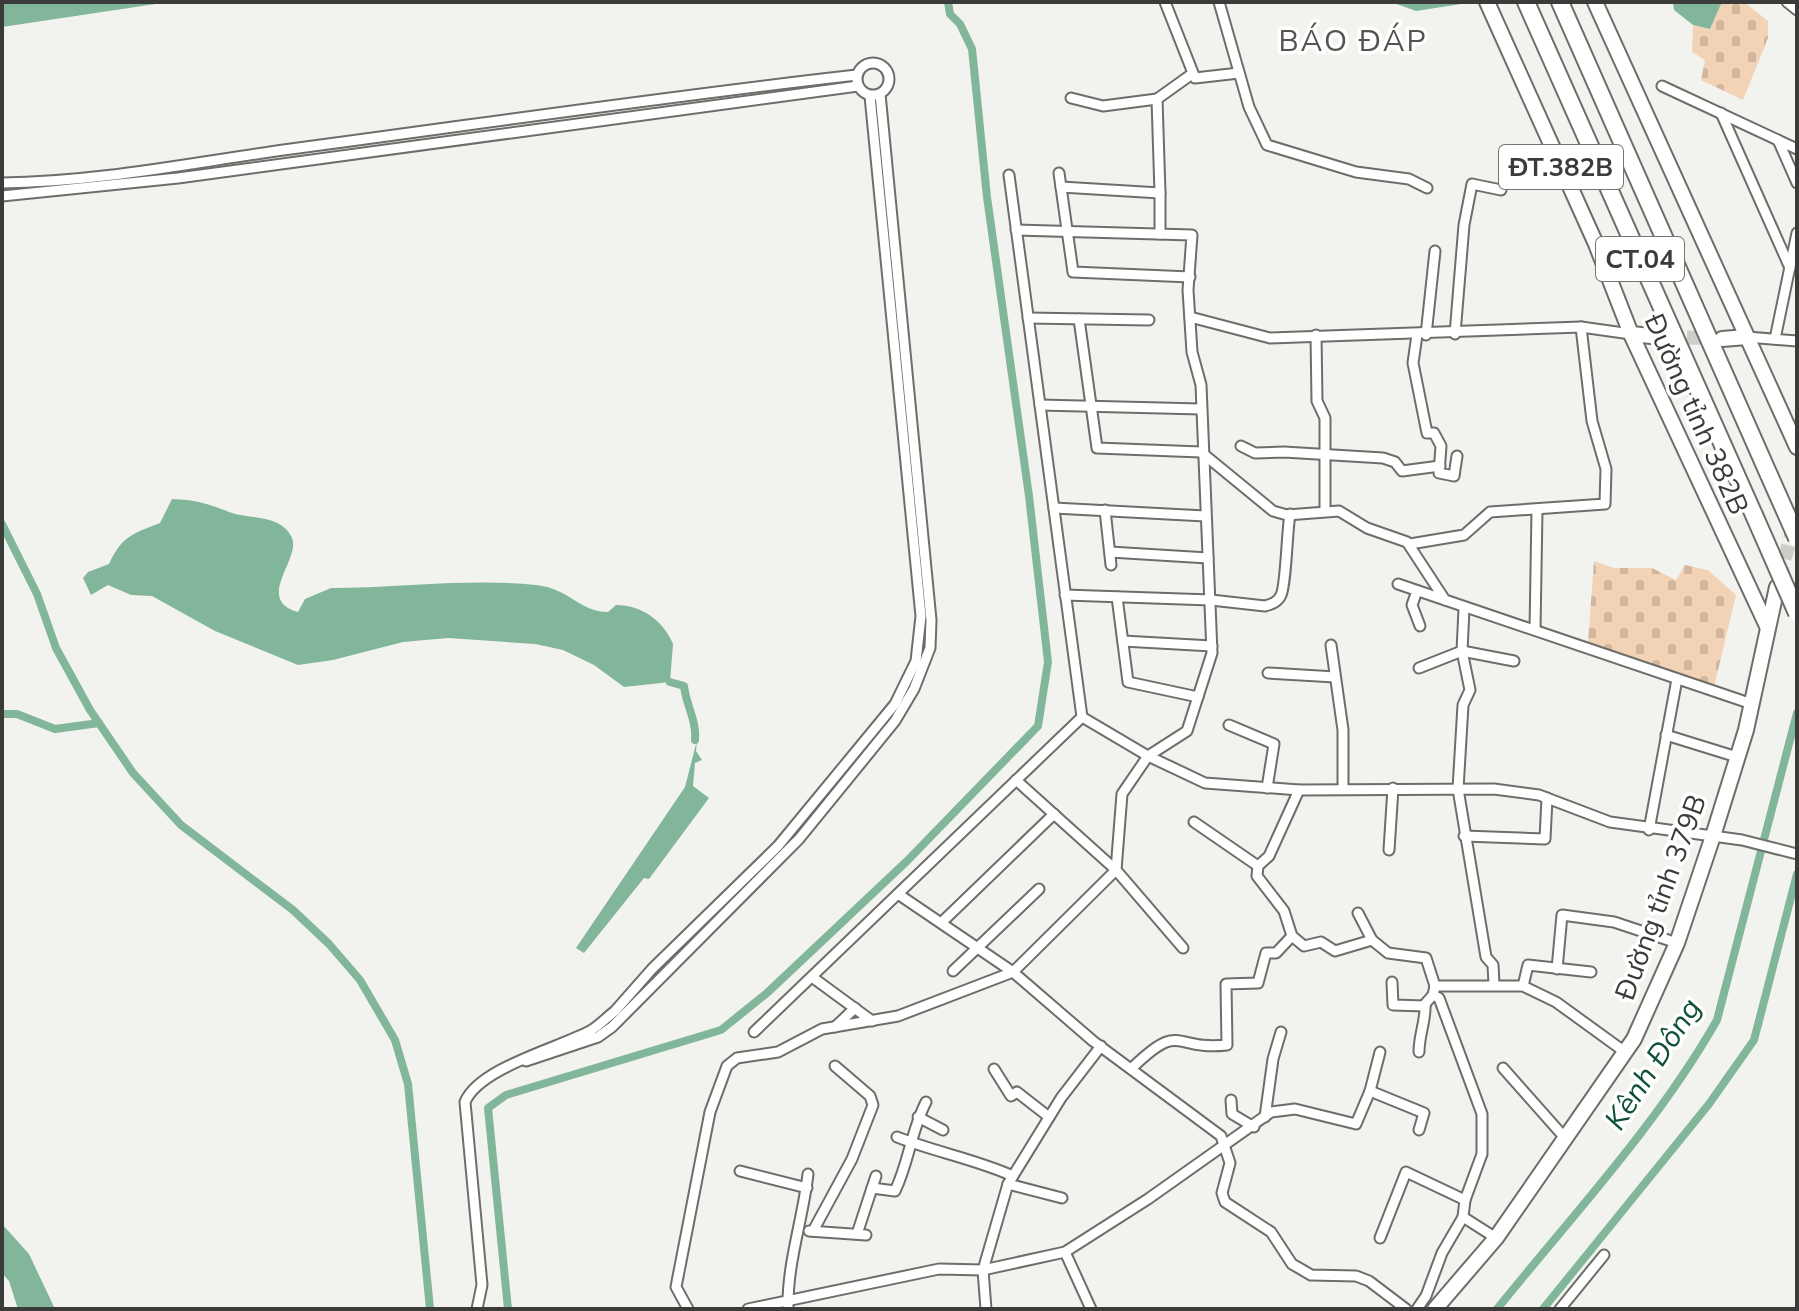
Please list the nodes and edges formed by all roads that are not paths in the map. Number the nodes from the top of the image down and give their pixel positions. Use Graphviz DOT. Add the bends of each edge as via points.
graph roads {
  1 [pos="1165,2"];
  2 [pos="1219,2"];
  3 [pos="1487,2"];
  4 [pos="1526,2"];
  5 [pos="1560,2"];
  6 [pos="1595,2"];
  7 [pos="1787,2"];
  8 [pos="1797,10"];
  9 [pos="1239,73"];
  10 [pos="1192,74"];
  11 [pos="857,80"];
  12 [pos="1662,86"];
  13 [pos="875,95"];
  14 [pos="1071,98"];
  15 [pos="1157,99"];
  16 [pos="580,110"];
  17 [pos="1721,113"];
  18 [pos="580,124"];
  19 [pos="1778,140"];
  20 [pos="316,146"];
  21 [pos="1797,149"];
  22 [pos="317,159"];
  23 [pos="1059,173"];
  24 [pos="1009,175"];
  25 [pos="2,183"];
  26 [pos="1797,183"];
  27 [pos="1061,187"];
  28 [pos="1427,188"];
  29 [pos="1501,190"];
  30 [pos="1160,193"];
  31 [pos="2,196"];
  32 [pos="1016,230"];
  33 [pos="1067,231"];
  34 [pos="1797,233"];
  35 [pos="1160,234"];
  36 [pos="1435,251"];
  37 [pos="1790,268"];
  38 [pos="1190,277"];
  39 [pos="1190,317"];
  40 [pos="1028,318"];
  41 [pos="1079,319"];
  42 [pos="1149,320"];
  43 [pos="1581,327"];
  44 [pos="1455,334"];
  45 [pos="1631,334"];
  46 [pos="1316,335"];
  47 [pos="1422,335"];
  48 [pos="1661,337"];
  49 [pos="1747,337"];
  50 [pos="1722,339"];
  51 [pos="1775,339"];
  52 [pos="1797,341"];
  53 [pos="1040,405"];
  54 [pos="1091,406"];
  55 [pos="1201,409"];
  56 [pos="1794,433"];
  57 [pos="1241,446"];
  58 [pos="1797,447"];
  59 [pos="1201,452"];
  60 [pos="1325,454"];
  61 [pos="1457,456"];
  62 [pos="1440,466"];
  63 [pos="1054,508"];
  64 [pos="1105,510"];
  65 [pos="1325,510"];
  66 [pos="1537,510"];
  67 [pos="1290,514"];
  68 [pos="1205,516"];
  69 [pos="1796,524"];
  70 [pos="1410,544"];
  71 [pos="1110,552"];
  72 [pos="1208,558"];
  73 [pos="1111,565"];
  74 [pos="1398,584"];
  75 [pos="1777,587"];
  76 [pos="1417,591"];
  77 [pos="1065,595"];
  78 [pos="1117,597"];
  79 [pos="1211,600"];
  80 [pos="1445,600"];
  81 [pos="1464,609"];
  82 [pos="1797,613"];
  83 [pos="1420,626"];
  84 [pos="1767,626"];
  85 [pos="1535,630"];
  86 [pos="1123,641"];
  87 [pos="1331,645"];
  88 [pos="1212,646"];
  89 [pos="1462,651"];
  90 [pos="1514,661"];
  91 [pos="1419,668"];
  92 [pos="1268,673"];
  93 [pos="1335,677"];
  94 [pos="1677,679"];
  95 [pos="1198,697"];
  96 [pos="1752,704"];
  97 [pos="1082,717"];
  98 [pos="1229,725"];
  99 [pos="1666,735"];
  100 [pos="1148,756"];
  101 [pos="1737,757"];
  102 [pos="1016,780"];
  103 [pos="1267,788"];
  104 [pos="1393,788"];
  105 [pos="1343,789"];
  106 [pos="1458,789"];
  107 [pos="1299,790"];
  108 [pos="1547,798"];
  109 [pos="1054,814"];
  110 [pos="1194,822"];
  111 [pos="1649,830"];
  112 [pos="1464,836"];
  113 [pos="1713,836"];
  114 [pos="1389,850"];
  115 [pos="1795,853"];
  116 [pos="1258,866"];
  117 [pos="1116,870"];
  118 [pos="1039,889"];
  119 [pos="898,894"];
  120 [pos="1358,913"];
  121 [pos="941,923"];
  122 [pos="1292,936"];
  123 [pos="1372,940"];
  124 [pos="1677,943"];
  125 [pos="977,948"];
  126 [pos="1183,948"];
  127 [pos="1557,969"];
  128 [pos="953,971"];
  129 [pos="1013,972"];
  130 [pos="1591,972"];
  131 [pos="812,977"];
  132 [pos="1392,982"];
  133 [pos="1494,984"];
  134 [pos="1523,986"];
  135 [pos="1434,991"];
  136 [pos="1425,1006"];
  137 [pos="855,1008"];
  138 [pos="872,1021"];
  139 [pos="835,1027"];
  140 [pos="754,1032"];
  141 [pos="1281,1032"];
  142 [pos="1101,1046"];
  143 [pos="1380,1052"];
  144 [pos="1419,1052"];
  145 [pos="1625,1052"];
  146 [pos="835,1066"];
  147 [pos="1133,1067"];
  148 [pos="1503,1068"];
  149 [pos="994,1069"];
  150 [pos="1370,1091"];
  151 [pos="1231,1100"];
  152 [pos="926,1102"];
  153 [pos="918,1117"];
  154 [pos="1049,1117"];
  155 [pos="1265,1117"];
  156 [pos="1254,1127"];
  157 [pos="943,1130"];
  158 [pos="1419,1130"];
  159 [pos="897,1137"];
  160 [pos="1565,1138"];
  161 [pos="909,1142"];
  162 [pos="1225,1147"];
  163 [pos="740,1171"];
  164 [pos="808,1174"];
  165 [pos="876,1176"];
  166 [pos="1010,1180"];
  167 [pos="807,1188"];
  168 [pos="872,1188"];
  169 [pos="1062,1198"];
  170 [pos="1465,1200"];
  171 [pos="1463,1217"];
  172 [pos="801,1230"];
  173 [pos="813,1231"];
  174 [pos="1380,1238"];
  175 [pos="1496,1238"];
  176 [pos="1065,1252"];
  177 [pos="1604,1255"];
  178 [pos="983,1270"];
  179 [pos="788,1305"];
  180 [pos="477,1309"];
  181 [pos="688,1309"];
  182 [pos="748,1309"];
  183 [pos="986,1309"];
  184 [pos="1091,1309"];
  185 [pos="1406,1309"];
  186 [pos="1417,1309"];
  187 [pos="1435,1309"];
  188 [pos="1560,1309"];
  1 -- 10 [label="street"];
  2 -- 9 [label="street"];
  3 -- 45 [label="main road, Đường tỉnh 382B / ĐT.382B"];
  4 -- 82 [label="highway, CT.04, bridge"];
  5 -- 69 [label="highway, CT.04, bridge" via="1769,475"];
  6 -- 49 [label="main road, ĐT.382B"];
  7 -- 8 [label="street"];
  9 -- 10 [label="street" via="1205,79"];
  9 -- 28 [label="street" via="1255,124 1271,148 1370,175 1409,179"];
  10 -- 15 [label="street"];
  11 -- 13 [label="street"];
  11 -- 13 [label="street" via="868,64 883,67 889,81"];
  11 -- 16 [label="street"];
  11 -- 18 [label="street"];
  12 -- 17 [label="street"];
  13 -- 180 [label="street" via="930,648 895,721 791,847 688,942 598,1037 522,1062 471,1086 465,1102 482,1285"];
  14 -- 15 [label="street" via="1103,106"];
  15 -- 30 [label="street"];
  16 -- 18 [label="street"];
  16 -- 20 [label="street"];
  17 -- 19 [label="street"];
  17 -- 37 [label="street"];
  18 -- 22 [label="street"];
  19 -- 21 [label="street"];
  19 -- 26 [label="street"];
  20 -- 22 [label="street"];
  20 -- 25 [label="street" via="57,181"];
  22 -- 31 [label="street"];
  23 -- 27 [label="street"];
  24 -- 32 [label="street"];
  27 -- 30 [label="street"];
  27 -- 33 [label="street"];
  29 -- 44 [label="street" via="1472,184"];
  30 -- 35 [label="street"];
  32 -- 33 [label="street"];
  32 -- 40 [label="street"];
  33 -- 35 [label="street"];
  33 -- 38 [label="street" via="1073,272"];
  34 -- 37 [label="street"];
  35 -- 38 [label="street" via="1192,235"];
  36 -- 47 [label="street"];
  37 -- 51 [label="street"];
  38 -- 39 [label="street"];
  39 -- 46 [label="street" via="1270,338"];
  39 -- 55 [label="street"];
  40 -- 41 [label="street"];
  40 -- 53 [label="street"];
  41 -- 42 [label="street"];
  41 -- 54 [label="street"];
  43 -- 44 [label="street"];
  43 -- 45 [label="street"];
  43 -- 66 [label="street" via="1592,421 1606,469 1605,504"];
  44 -- 47 [label="street"];
  45 -- 48 [label="main road"];
  45 -- 84 [label="main road, Đường tỉnh 382B / ĐT.382B"];
  46 -- 47 [label="street"];
  46 -- 60 [label="street"];
  47 -- 62 [label="street" via="1413,363 1427,433 1434,433 1441,446"];
  49 -- 50 [label="main road"];
  49 -- 51 [label="street"];
  49 -- 56 [label="main road, ĐT.382B"];
  51 -- 52 [label="street"];
  53 -- 54 [label="street"];
  53 -- 63 [label="street"];
  54 -- 55 [label="street"];
  54 -- 59 [label="street" via="1097,448"];
  55 -- 59 [label="street"];
  56 -- 58 [label="main road, ĐT.382B"];
  57 -- 60 [label="street" via="1255,453"];
  59 -- 67 [label="street" via="1273,511"];
  59 -- 68 [label="street"];
  60 -- 62 [label="street" via="1391,460 1402,471"];
  60 -- 65 [label="street"];
  61 -- 62 [label="street" via="1454,476 1439,473"];
  63 -- 64 [label="street"];
  63 -- 77 [label="street"];
  64 -- 68 [label="street"];
  64 -- 71 [label="street"];
  65 -- 67 [label="street"];
  65 -- 70 [label="street"];
  66 -- 70 [label="street" via="1490,512 1464,535"];
  66 -- 85 [label="street"];
  67 -- 79 [label="street" via="1281,597 1265,606"];
  68 -- 72 [label="street"];
  70 -- 80 [label="street"];
  71 -- 72 [label="street"];
  71 -- 73 [label="street"];
  72 -- 79 [label="street"];
  74 -- 76 [label="street"];
  75 -- 84 [label="main road, Đường tỉnh 379B"];
  76 -- 80 [label="street"];
  76 -- 83 [label="street" via="1412,605"];
  77 -- 78 [label="street"];
  77 -- 97 [label="street"];
  78 -- 79 [label="street"];
  78 -- 86 [label="street"];
  79 -- 88 [label="street"];
  80 -- 81 [label="street"];
  81 -- 85 [label="street"];
  81 -- 89 [label="street"];
  84 -- 96 [label="main road, Đường tỉnh 379B"];
  85 -- 94 [label="street"];
  86 -- 88 [label="street"];
  86 -- 95 [label="street" via="1128,682"];
  87 -- 93 [label="street"];
  88 -- 95 [label="street"];
  89 -- 90 [label="street"];
  89 -- 91 [label="street"];
  89 -- 106 [label="street" via="1470,690 1463,705"];
  92 -- 93 [label="street"];
  93 -- 105 [label="street" via="1343,730"];
  94 -- 96 [label="street"];
  94 -- 99 [label="street"];
  95 -- 100 [label="street" via="1187,731"];
  96 -- 101 [label="main road, Đường tỉnh 379B"];
  97 -- 100 [label="street"];
  97 -- 102 [label="street"];
  98 -- 103 [label="street" via="1274,744"];
  99 -- 101 [label="street"];
  99 -- 111 [label="street"];
  100 -- 103 [label="street" via="1205,783"];
  100 -- 117 [label="street" via="1122,794"];
  101 -- 113 [label="main road, Đường tỉnh 379B"];
  102 -- 109 [label="street"];
  102 -- 119 [label="street"];
  103 -- 107 [label="street"];
  104 -- 105 [label="street"];
  104 -- 106 [label="street"];
  104 -- 114 [label="street"];
  105 -- 107 [label="street"];
  106 -- 108 [label="street"];
  106 -- 112 [label="street"];
  107 -- 116 [label="street" via="1269,856"];
  108 -- 111 [label="street" via="1610,822"];
  108 -- 112 [label="street" via="1545,839"];
  109 -- 117 [label="street"];
  109 -- 121 [label="street"];
  110 -- 116 [label="street"];
  111 -- 113 [label="street"];
  112 -- 133 [label="street"];
  113 -- 115 [label="street"];
  113 -- 124 [label="main road, Đường tỉnh 379B"];
  116 -- 122 [label="street" via="1257,876 1284,911"];
  117 -- 126 [label="street"];
  117 -- 129 [label="street"];
  118 -- 125 [label="street"];
  119 -- 121 [label="street"];
  119 -- 131 [label="street"];
  120 -- 123 [label="street"];
  121 -- 125 [label="street"];
  122 -- 123 [label="street" via="1304,946 1321,942 1335,951"];
  122 -- 147 [label="street" via="1276,953 1266,953 1258,983 1226,984 1227,1045 1210,1047 1169,1038"];
  123 -- 135 [label="street" via="1388,953 1426,958"];
  124 -- 127 [label="street" via="1614,922 1562,915"];
  124 -- 145 [label="main road, Đường tỉnh 379B"];
  125 -- 128 [label="street"];
  125 -- 129 [label="street"];
  127 -- 130 [label="street"];
  127 -- 134 [label="street" via="1528,965"];
  129 -- 138 [label="street"];
  129 -- 142 [label="street"];
  131 -- 137 [label="street"];
  131 -- 140 [label="street"];
  132 -- 136 [label="street" via="1393,1005"];
  133 -- 134 [label="street"];
  133 -- 135 [label="street"];
  134 -- 145 [label="street" via="1556,1002"];
  135 -- 136 [label="street"];
  135 -- 170 [label="street" via="1482,1114 1482,1154"];
  136 -- 144 [label="street"];
  137 -- 138 [label="street"];
  137 -- 139 [label="street"];
  138 -- 139 [label="street"];
  139 -- 181 [label="street" via="778,1052 737,1058 727,1066 710,1112 676,1287"];
  141 -- 155 [label="street"];
  142 -- 147 [label="street"];
  142 -- 154 [label="street"];
  143 -- 150 [label="street"];
  145 -- 160 [label="main road, Đường tỉnh 379B"];
  146 -- 173 [label="street" via="870,1096 873,1105 852,1159"];
  147 -- 162 [label="street" via="1221,1136"];
  148 -- 160 [label="street"];
  149 -- 154 [label="street" via="1011,1096 1017,1092"];
  150 -- 155 [label="street" via="1356,1124 1295,1109"];
  150 -- 158 [label="street" via="1424,1113"];
  151 -- 156 [label="street" via="1232,1114"];
  152 -- 153 [label="street"];
  153 -- 157 [label="street"];
  153 -- 161 [label="street"];
  154 -- 166 [label="street"];
  155 -- 156 [label="street"];
  156 -- 162 [label="street"];
  159 -- 161 [label="street"];
  160 -- 175 [label="main road, Đường tỉnh 379B"];
  161 -- 166 [label="street" via="975,1159"];
  161 -- 168 [label="street" via="895,1191"];
  162 -- 176 [label="street"];
  162 -- 185 [label="street" via="1230,1163 1222,1193 1225,1202 1271,1232 1292,1264 1311,1275 1369,1281"];
  163 -- 167 [label="street"];
  164 -- 167 [label="street"];
  165 -- 168 [label="street"];
  166 -- 169 [label="street"];
  166 -- 178 [label="street"];
  167 -- 172 [label="street"];
  168 -- 173 [label="street" via="862,1235"];
  170 -- 171 [label="street"];
  170 -- 174 [label="street" via="1406,1172"];
  171 -- 175 [label="street"];
  171 -- 186 [label="street"];
  172 -- 173 [label="street"];
  172 -- 179 [label="street" via="794,1241"];
  175 -- 187 [label="main road, Đường tỉnh 379B"];
  176 -- 178 [label="street"];
  176 -- 184 [label="street"];
  177 -- 188 [label="street"];
  178 -- 179 [label="street" via="939,1269"];
  178 -- 183 [label="street"];
  179 -- 182 [label="street"];
}
